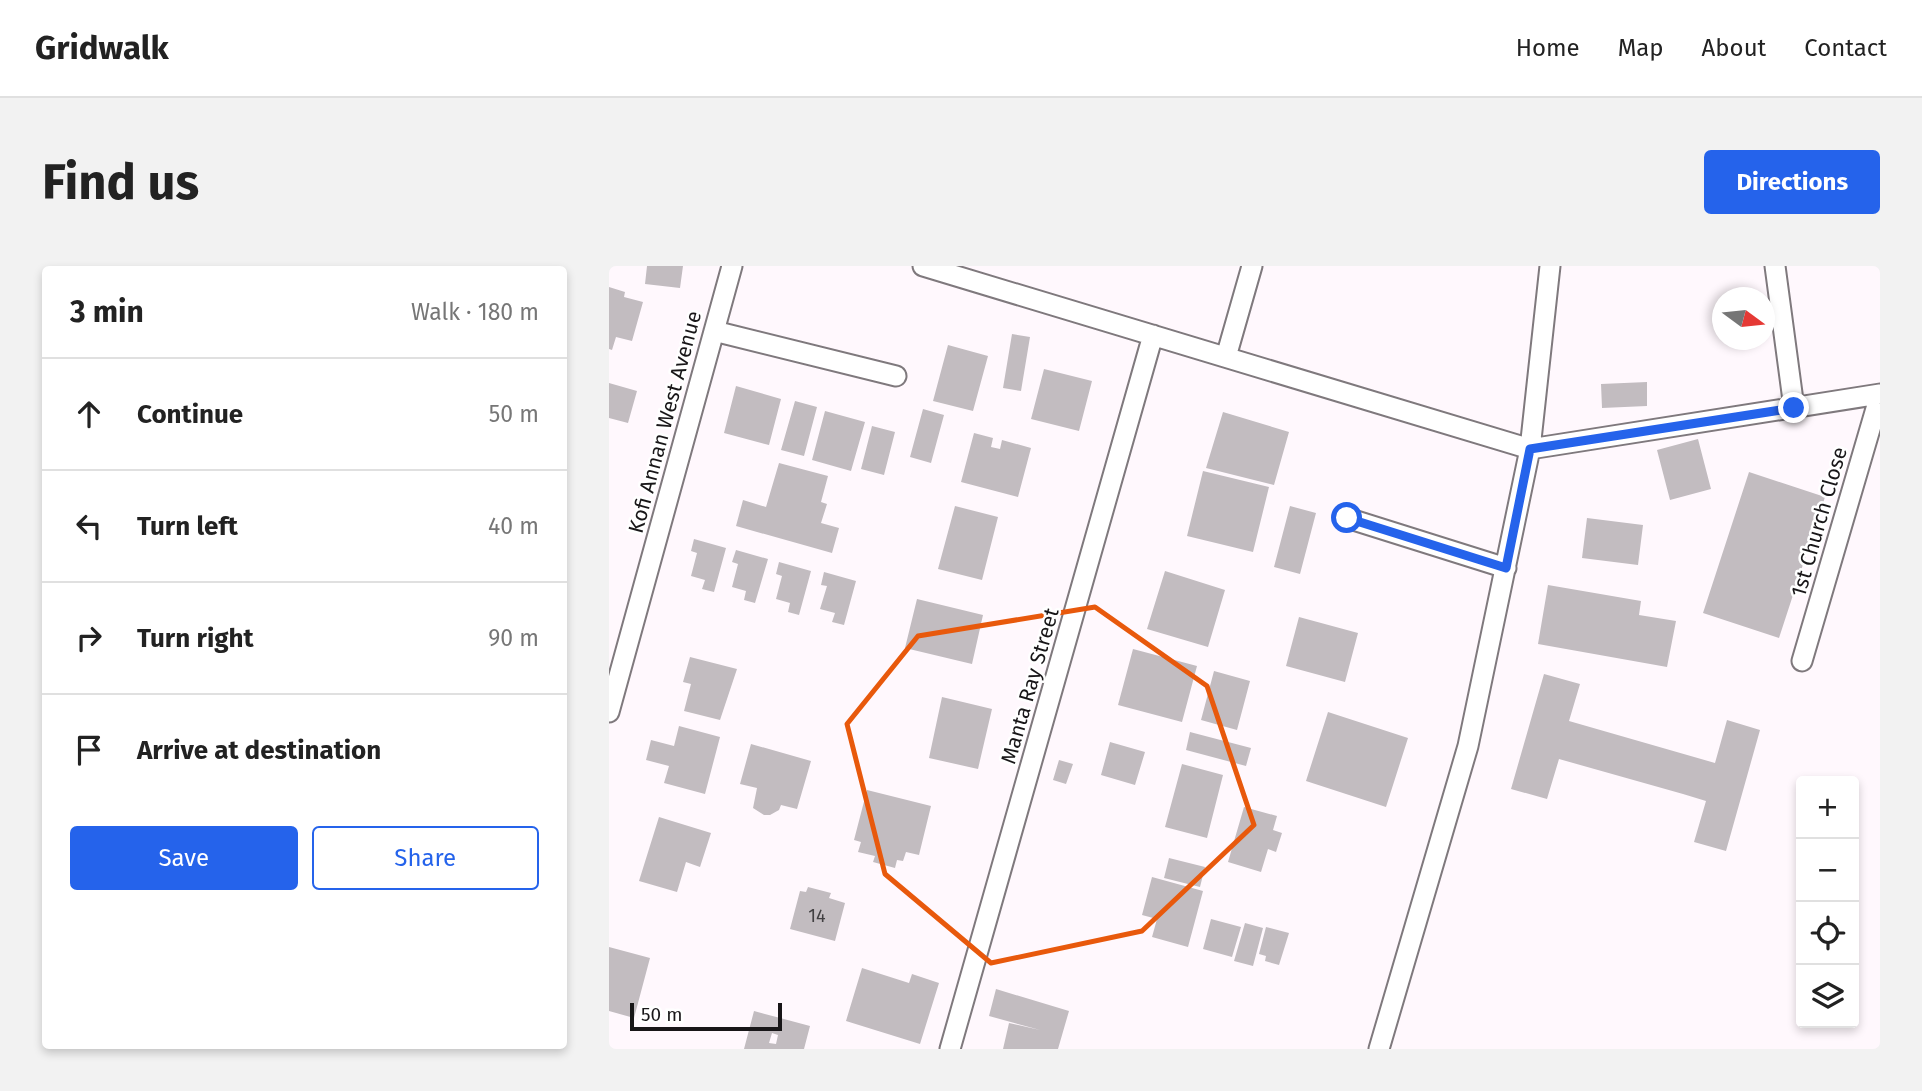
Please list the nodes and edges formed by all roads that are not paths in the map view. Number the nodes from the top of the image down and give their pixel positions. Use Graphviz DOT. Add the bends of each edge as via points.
graph roads {
  1 [pos="732,266"];
  2 [pos="923,266"];
  3 [pos="1252,266"];
  4 [pos="1550,266"];
  5 [pos="1775,266"];
  6 [pos="714,331"];
  7 [pos="1153,335"];
  8 [pos="1226,357"];
  9 [pos="897,376"];
  10 [pos="1880,395"];
  11 [pos="1794,408"];
  12 [pos="1530,449"];
  13 [pos="1347,518"];
  14 [pos="1506,568"];
  15 [pos="1802,661"];
  16 [pos="609,712"];
  17 [pos="950,1049"];
  18 [pos="1379,1049"];
  1 -- 6 [label="street, Kofi Annan West Avenue"];
  2 -- 7 [label="street"];
  3 -- 8 [label="street"];
  4 -- 12 [label="street"];
  5 -- 11 [label="street"];
  6 -- 9 [label="street"];
  6 -- 16 [label="street, Kofi Annan West Avenue"];
  7 -- 8 [label="street"];
  7 -- 17 [label="street, Manta Ray Street"];
  8 -- 12 [label="street"];
  10 -- 11 [label="street"];
  10 -- 15 [label="street, 1st Church Close"];
  11 -- 12 [label="street"];
  12 -- 14 [label="street"];
  13 -- 14 [label="street"];
  14 -- 18 [label="street" via="1468,746"];
}
